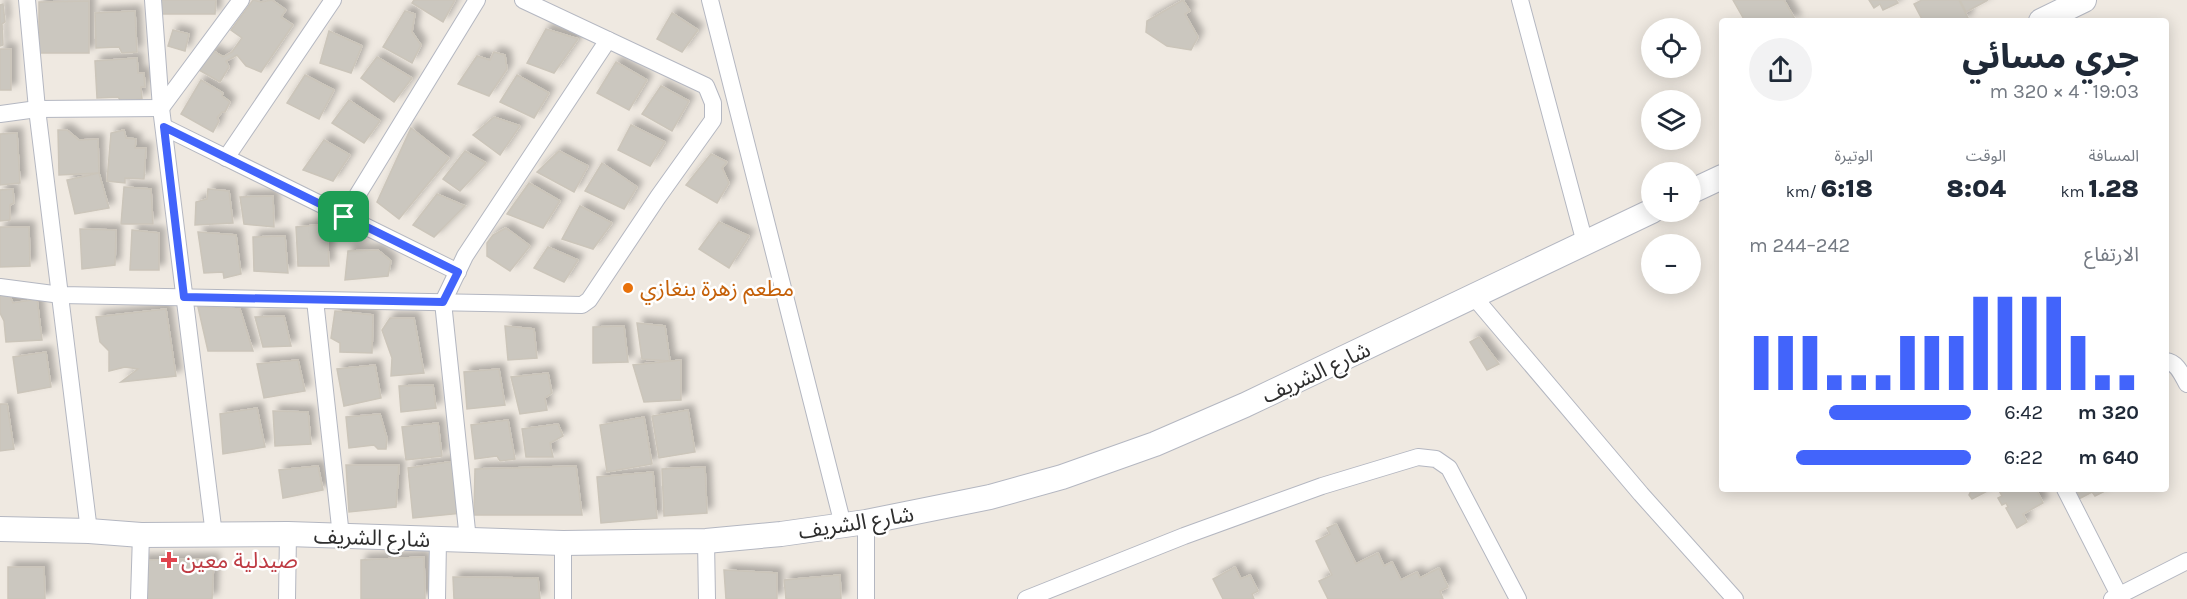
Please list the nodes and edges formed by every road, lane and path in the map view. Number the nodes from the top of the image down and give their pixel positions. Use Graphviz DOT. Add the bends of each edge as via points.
graph roads {
  1 [pos="27,0"];
  2 [pos="153,0"];
  3 [pos="241,0"];
  4 [pos="333,0"];
  5 [pos="477,0"];
  6 [pos="523,0"];
  7 [pos="710,0"];
  8 [pos="1520,0"];
  9 [pos="2084,0"];
  10 [pos="2047,18"];
  11 [pos="608,40"];
  12 [pos="161,108"];
  13 [pos="37,109"];
  14 [pos="0,114"];
  15 [pos="164,127"];
  16 [pos="226,158"];
  17 [pos="1719,178"];
  18 [pos="1701,187"];
  19 [pos="1641,216"];
  20 [pos="344,217"];
  21 [pos="1586,243"];
  22 [pos="458,272"];
  23 [pos="0,287"];
  24 [pos="61,295"];
  25 [pos="184,297"];
  26 [pos="1474,297"];
  27 [pos="315,300"];
  28 [pos="443,302"];
  29 [pos="2169,361"];
  30 [pos="2187,384"];
  31 [pos="2066,492"];
  32 [pos="854,524"];
  33 [pos="0,530"];
  34 [pos="89,531"];
  35 [pos="288,534"];
  36 [pos="141,535"];
  37 [pos="214,535"];
  38 [pos="341,536"];
  39 [pos="438,540"];
  40 [pos="468,540"];
  41 [pos="706,541"];
  42 [pos="563,543"];
  43 [pos="2187,561"];
  44 [pos="1052,594"];
  45 [pos="2115,597"];
  46 [pos="139,599"];
  47 [pos="287,599"];
  48 [pos="437,599"];
  49 [pos="563,599"];
  50 [pos="707,599"];
  51 [pos="866,599"];
  52 [pos="1026,599"];
  53 [pos="1518,599"];
  54 [pos="1735,599"];
  1 -- 13 [label="street"];
  2 -- 12 [label="street"];
  3 -- 12 [label="street"];
  4 -- 16 [label="street"];
  5 -- 20 [label="street"];
  6 -- 11 [label="street"];
  7 -- 32 [label="street"];
  8 -- 21 [label="street"];
  9 -- 10 [label="main road"];
  11 -- 22 [label="street"];
  11 -- 28 [label="street" via="706,86 713,103 713,120 584,304"];
  12 -- 13 [label="street"];
  12 -- 15 [label="street"];
  13 -- 14 [label="street"];
  13 -- 24 [label="street"];
  15 -- 16 [label="street"];
  15 -- 25 [label="street"];
  16 -- 20 [label="street"];
  17 -- 18 [label="main road"];
  19 -- 21 [label="main road, شارع الشريف"];
  20 -- 22 [label="street"];
  21 -- 26 [label="main road, شارع الشريف"];
  22 -- 28 [label="street"];
  23 -- 24 [label="street"];
  24 -- 25 [label="street"];
  24 -- 34 [label="street"];
  25 -- 27 [label="street"];
  25 -- 37 [label="street"];
  26 -- 32 [label="main road, شارع الشريف" via="1155,444 990,497"];
  26 -- 54 [label="street"];
  27 -- 28 [label="street"];
  27 -- 38 [label="street"];
  28 -- 40 [label="street"];
  29 -- 30 [label="street"];
  31 -- 45 [label="street"];
  32 -- 41 [label="main road, شارع الشريف"];
  32 -- 51 [label="street"];
  33 -- 34 [label="main road, شارع الشريف"];
  34 -- 36 [label="main road, شارع الشريف"];
  35 -- 37 [label="main road, شارع الشريف"];
  35 -- 38 [label="main road, شارع الشريف"];
  35 -- 47 [label="street"];
  36 -- 37 [label="main road, شارع الشريف"];
  36 -- 46 [label="street"];
  38 -- 39 [label="main road, شارع الشريف"];
  39 -- 40 [label="main road, شارع الشريف"];
  39 -- 48 [label="street"];
  40 -- 42 [label="main road, شارع الشريف"];
  41 -- 42 [label="main road, شارع الشريف"];
  41 -- 50 [label="street"];
  42 -- 49 [label="street"];
  43 -- 45 [label="street"];
  44 -- 52 [label="street"];
  44 -- 53 [label="street" via="1184,536 1300,493 1418,457 1436,459 1449,468"];
}
